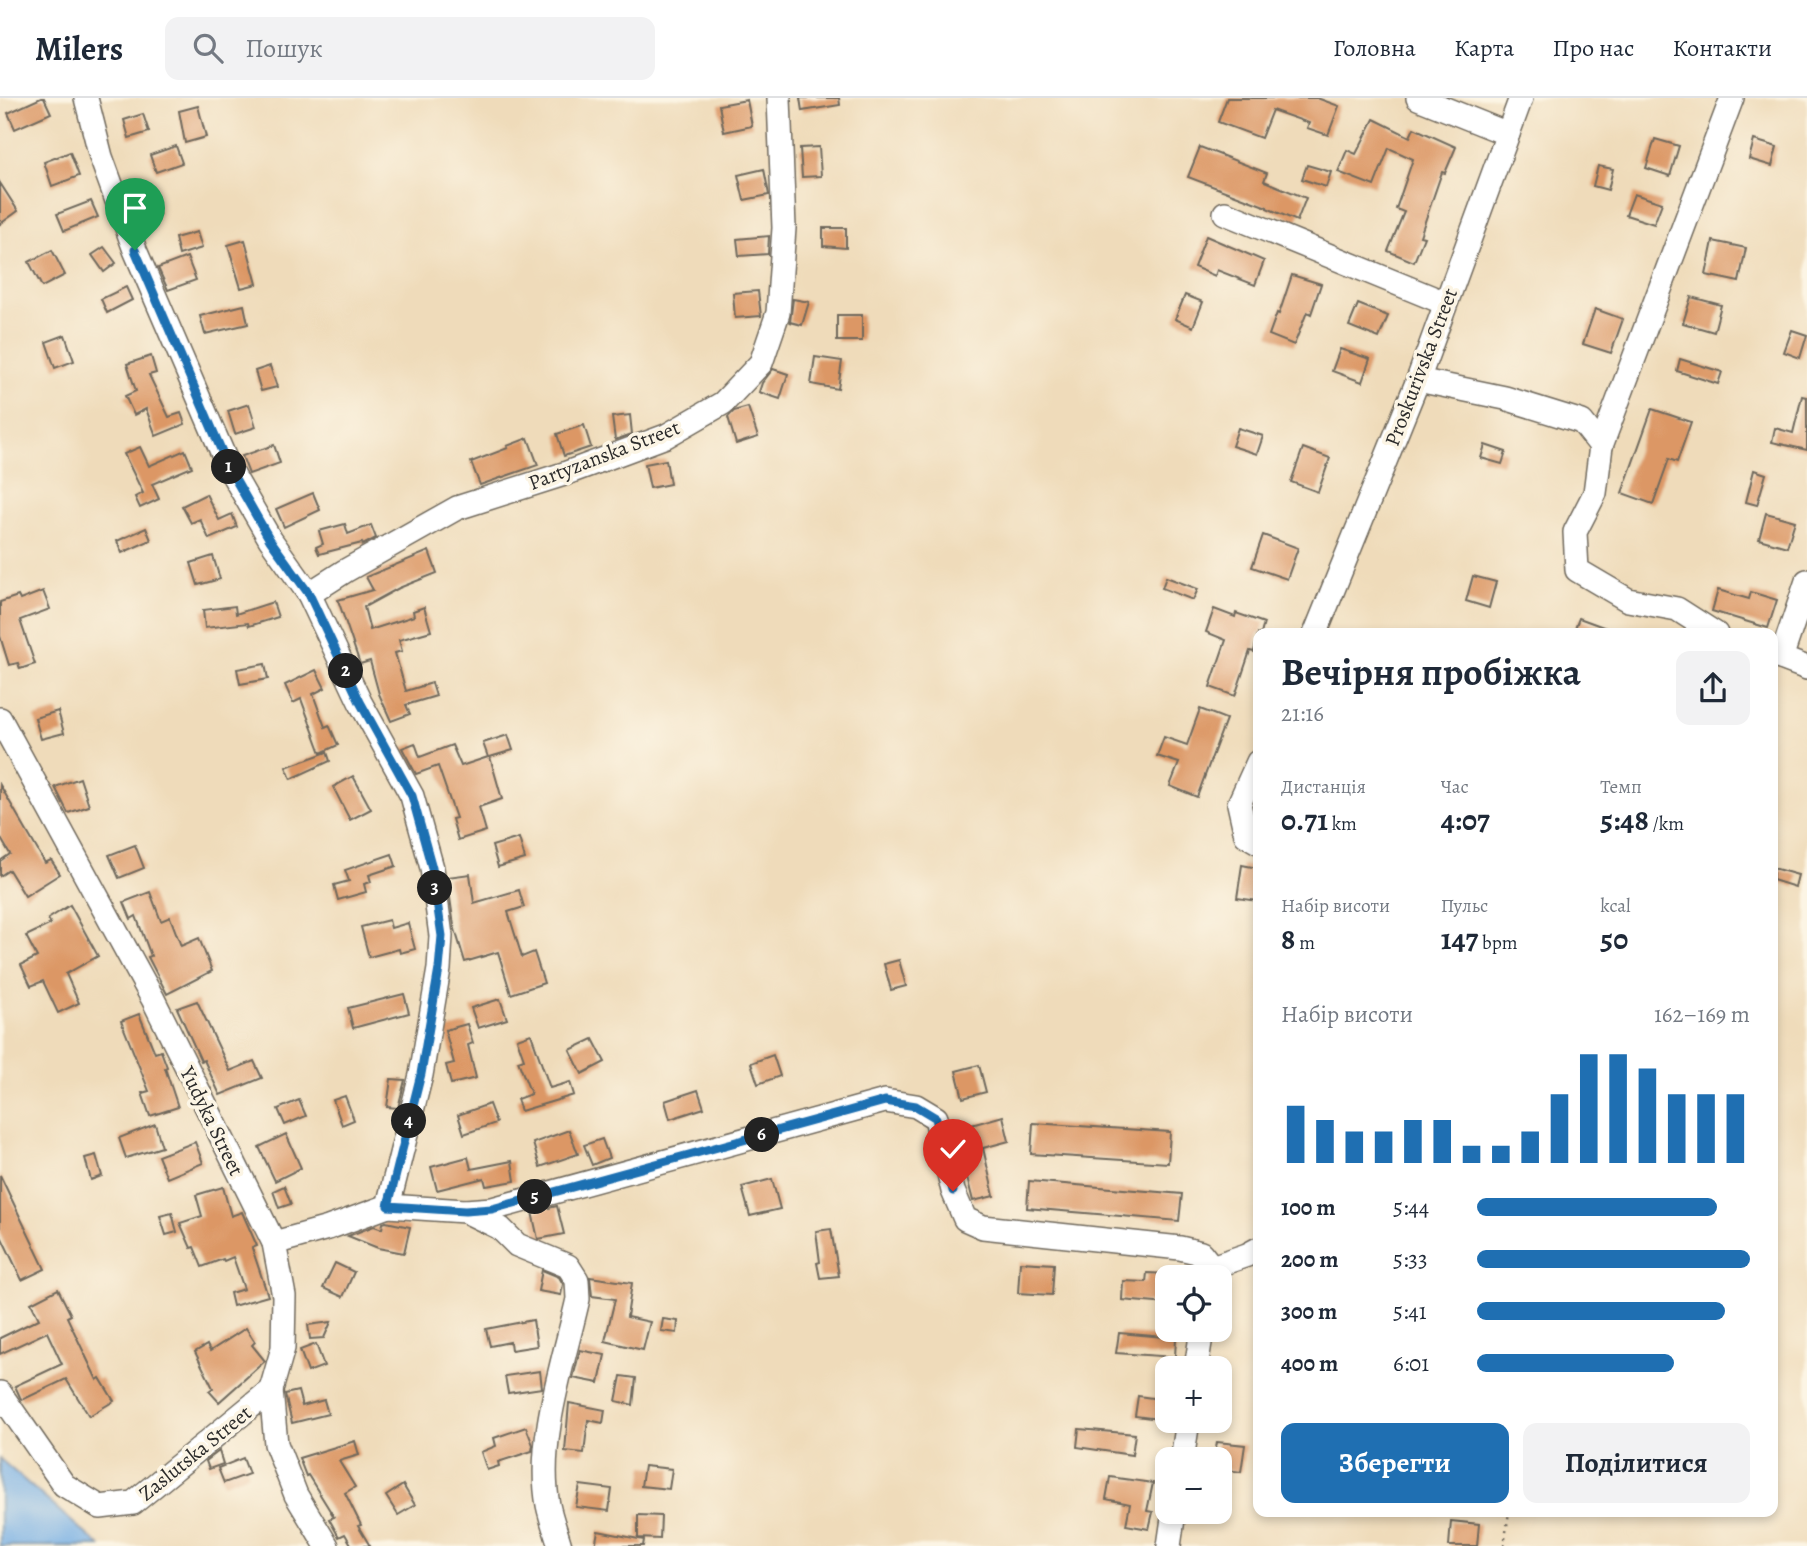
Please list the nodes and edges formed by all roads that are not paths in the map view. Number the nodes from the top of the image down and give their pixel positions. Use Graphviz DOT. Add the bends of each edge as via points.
graph roads {
  1 [pos="86,98"];
  2 [pos="779,98"];
  3 [pos="1418,98"];
  4 [pos="1521,98"];
  5 [pos="1732,98"];
  6 [pos="1508,134"];
  7 [pos="1225,213"];
  8 [pos="1446,303"];
  9 [pos="1418,380"];
  10 [pos="1601,446"];
  11 [pos="1807,581"];
  12 [pos="309,594"];
  13 [pos="1317,628"];
  14 [pos="1707,628"];
  15 [pos="1778,654"];
  16 [pos="1778,657"];
  17 [pos="1807,668"];
  18 [pos="0,719"];
  19 [pos="1253,773"];
  20 [pos="1253,839"];
  21 [pos="388,1206"];
  22 [pos="465,1211"];
  23 [pos="274,1243"];
  24 [pos="1253,1252"];
  25 [pos="1207,1265"];
  26 [pos="1226,1265"];
  27 [pos="271,1390"];
  28 [pos="0,1393"];
  29 [pos="1172,1524"];
  30 [pos="327,1546"];
  31 [pos="560,1546"];
  32 [pos="1169,1546"];
  1 -- 12 [label="street" via="101,158 135,250 229,468 270,540"];
  2 -- 12 [label="street, Partyzanska Street" via="784,240 779,313 761,363 723,403 666,436 457,508"];
  3 -- 6 [label="street"];
  4 -- 6 [label="street, Proskurivska Street"];
  5 -- 10 [label="street"];
  6 -- 8 [label="street, Proskurivska Street"];
  7 -- 8 [label="street"];
  8 -- 9 [label="street, Proskurivska Street"];
  9 -- 10 [label="street" via="1505,398 1582,422"];
  9 -- 13 [label="street, Proskurivska Street"];
  10 -- 14 [label="street" via="1595,493 1575,532 1577,569 1628,600 1677,609"];
  11 -- 15 [label="street"];
  12 -- 21 [label="street" via="360,702 412,796 432,868 442,936 421,1074"];
  16 -- 17 [label="street"];
  18 -- 23 [label="street, Yudyka Street" via="153,999"];
  19 -- 20 [label="street" via="1239,804 1246,835"];
  21 -- 22 [label="street"];
  21 -- 23 [label="street"];
  22 -- 25 [label="street" via="492,1209 885,1101 916,1106 936,1118 953,1191 965,1219 983,1227 1180,1248 1201,1253"];
  22 -- 31 [label="street" via="500,1228 517,1245 568,1266 577,1280 578,1299 545,1459 548,1504"];
  23 -- 27 [label="street, Yudyka Street" via="284,1296 283,1348"];
  24 -- 26 [label="street"];
  27 -- 28 [label="street, Zaslutska Street" via="133,1503 100,1507 64,1485"];
  27 -- 30 [label="street, Yudyka Street" via="276,1444 296,1495"];
  29 -- 32 [label="street"];
}
